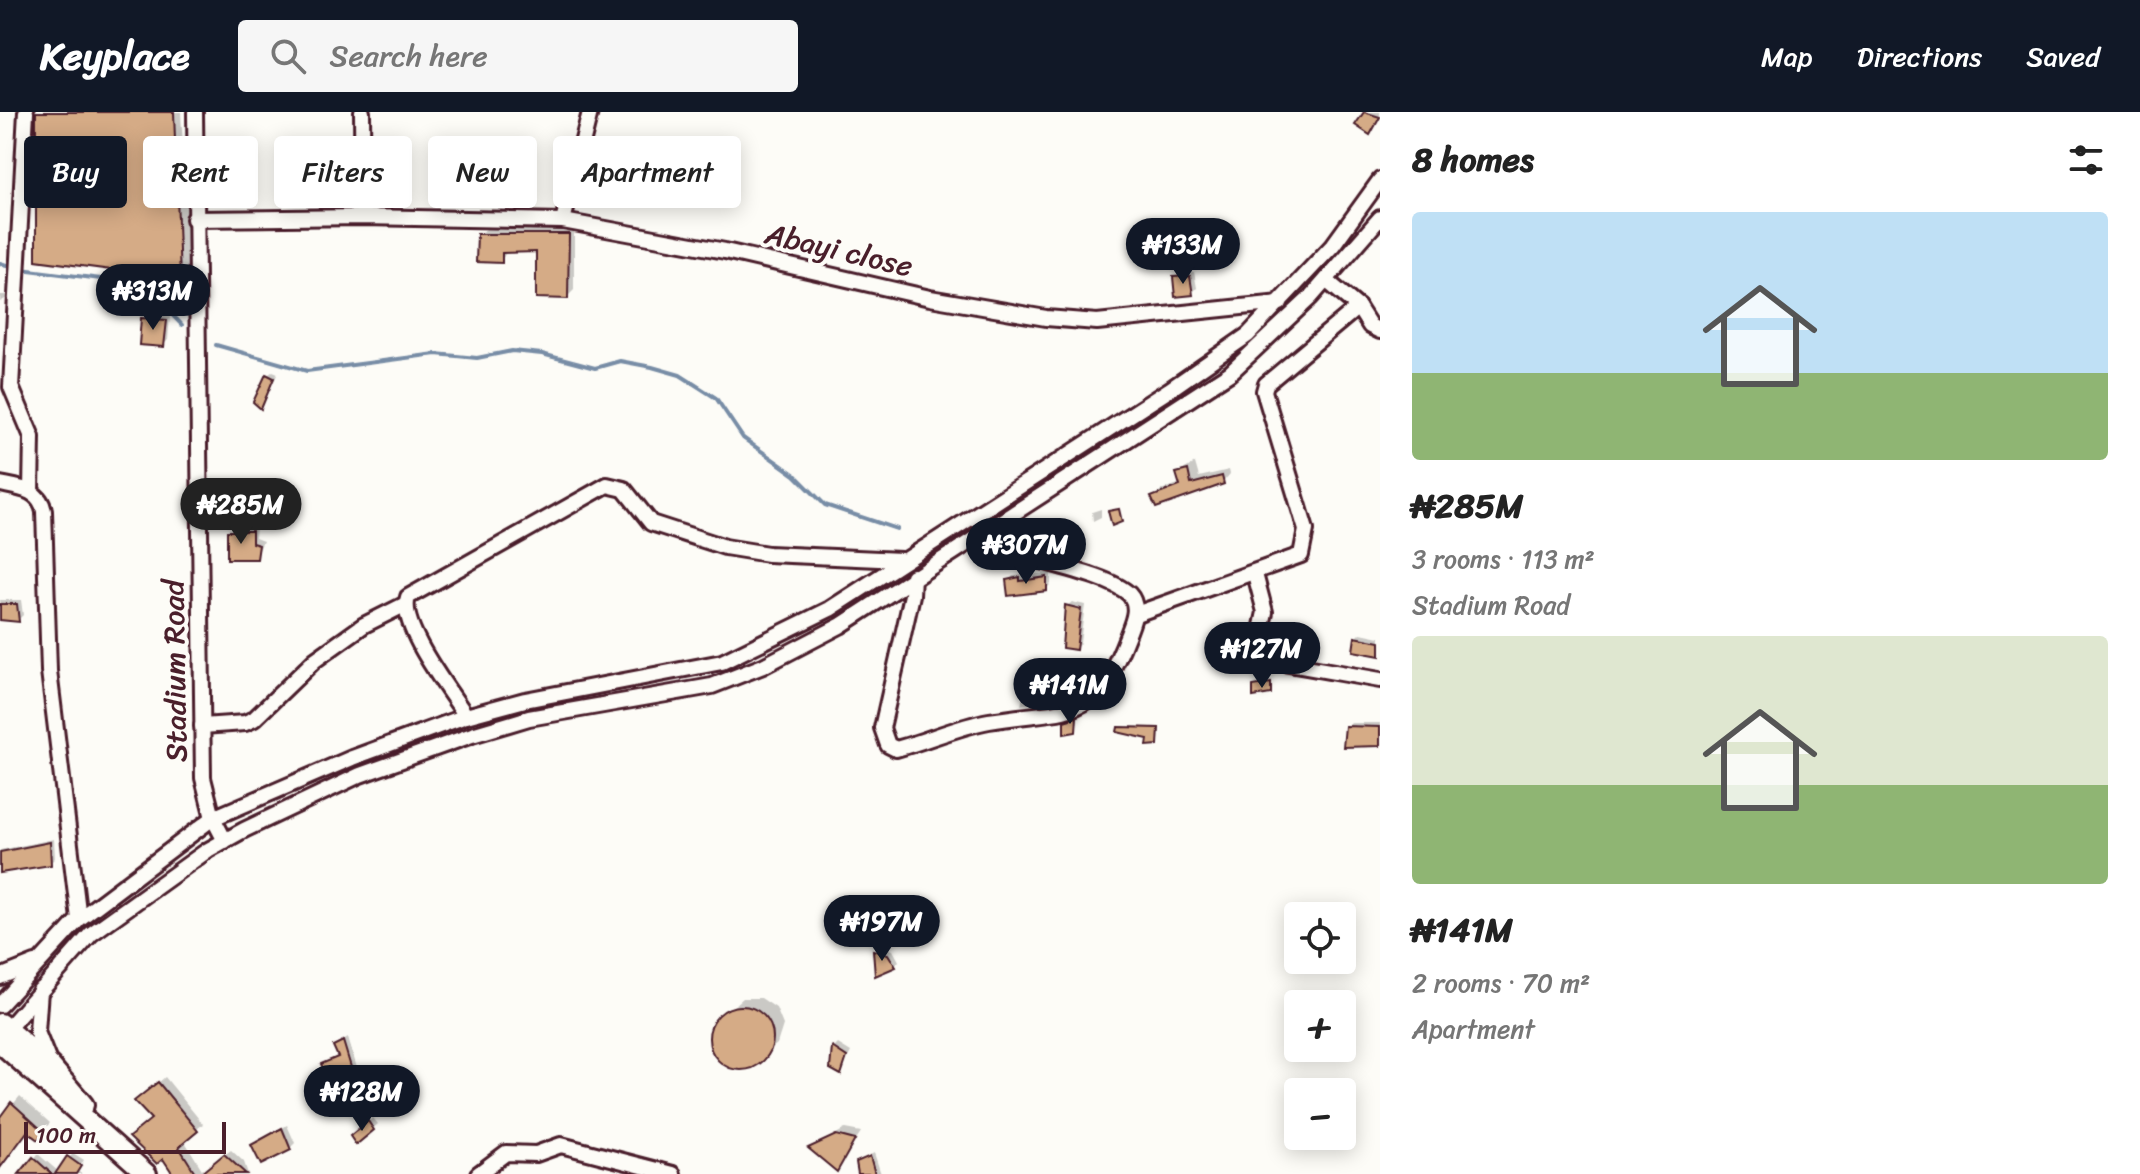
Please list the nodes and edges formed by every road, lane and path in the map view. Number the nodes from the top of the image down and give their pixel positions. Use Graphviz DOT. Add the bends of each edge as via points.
graph roads {
  1 [pos="26,112"];
  2 [pos="195,112"];
  3 [pos="362,112"];
  4 [pos="590,112"];
  5 [pos="1380,180"];
  6 [pos="363,217"];
  7 [pos="1380,218"];
  8 [pos="194,219"];
  9 [pos="563,221"];
  10 [pos="1327,281"];
  11 [pos="1280,303"];
  12 [pos="1358,307"];
  13 [pos="1380,331"];
  14 [pos="0,484"];
  15 [pos="31,491"];
  16 [pos="985,531"];
  17 [pos="901,560"];
  18 [pos="1255,574"];
  19 [pos="913,576"];
  20 [pos="406,604"];
  21 [pos="1136,614"];
  22 [pos="1380,680"];
  23 [pos="466,716"];
  24 [pos="202,726"];
  25 [pos="213,818"];
  26 [pos="225,841"];
  27 [pos="79,919"];
  28 [pos="42,960"];
  29 [pos="0,977"];
  30 [pos="40,990"];
  31 [pos="0,1005"];
  32 [pos="2,1039"];
  33 [pos="51,1066"];
  34 [pos="125,1152"];
  35 [pos="147,1174"];
  36 [pos="478,1174"];
  37 [pos="673,1174"];
  1 -- 15 [label="street" via="11,387 32,437"];
  2 -- 8 [label="street, Stadium Road"];
  3 -- 6 [label="street"];
  4 -- 9 [label="street"];
  5 -- 11 [label="street" via="1333,245"];
  6 -- 8 [label="street, Abayi close"];
  6 -- 9 [label="street, Abayi close"];
  7 -- 10 [label="street"];
  8 -- 24 [label="street, Stadium Road"];
  9 -- 11 [label="street, Abayi close" via="1046,318 1097,322"];
  10 -- 12 [label="street"];
  10 -- 16 [label="street" via="1230,373"];
  11 -- 17 [label="street" via="1218,357"];
  12 -- 13 [label="street"];
  12 -- 18 [label="street" via="1266,384 1269,417 1307,540 1301,555"];
  14 -- 15 [label="street"];
  15 -- 27 [label="street" via="43,502 49,671"];
  16 -- 19 [label="street"];
  16 -- 21 [label="street" via="1014,553 1067,567 1127,592"];
  17 -- 20 [label="street" via="725,547 651,523 624,489 613,485 413,592"];
  17 -- 23 [label="street" via="830,609 722,662"];
  18 -- 21 [label="street"];
  18 -- 22 [label="street" via="1265,612 1257,649 1261,659"];
  19 -- 21 [label="street" via="882,728 888,745 896,749 988,721 1081,705 1100,693 1112,675"];
  19 -- 26 [label="street" via="840,626 728,680 529,718 472,735 360,775"];
  20 -- 23 [label="street" via="421,645"];
  20 -- 24 [label="street" via="364,625 315,660 254,719"];
  23 -- 25 [label="street"];
  24 -- 25 [label="street, Stadium Road" via="203,778"];
  25 -- 26 [label="street, Stadium Road"];
  25 -- 27 [label="street"];
  26 -- 30 [label="street" via="91,934"];
  27 -- 28 [label="street"];
  28 -- 29 [label="street"];
  28 -- 31 [label="street"];
  30 -- 32 [label="street"];
  30 -- 33 [label="street" via="37,1032"];
  32 -- 33 [label="main road"];
  32 -- 34 [label="main road"];
  33 -- 34 [label="main road"];
  34 -- 35 [label="main road"];
  36 -- 37 [label="street" via="506,1153 536,1154 561,1145"];
}
